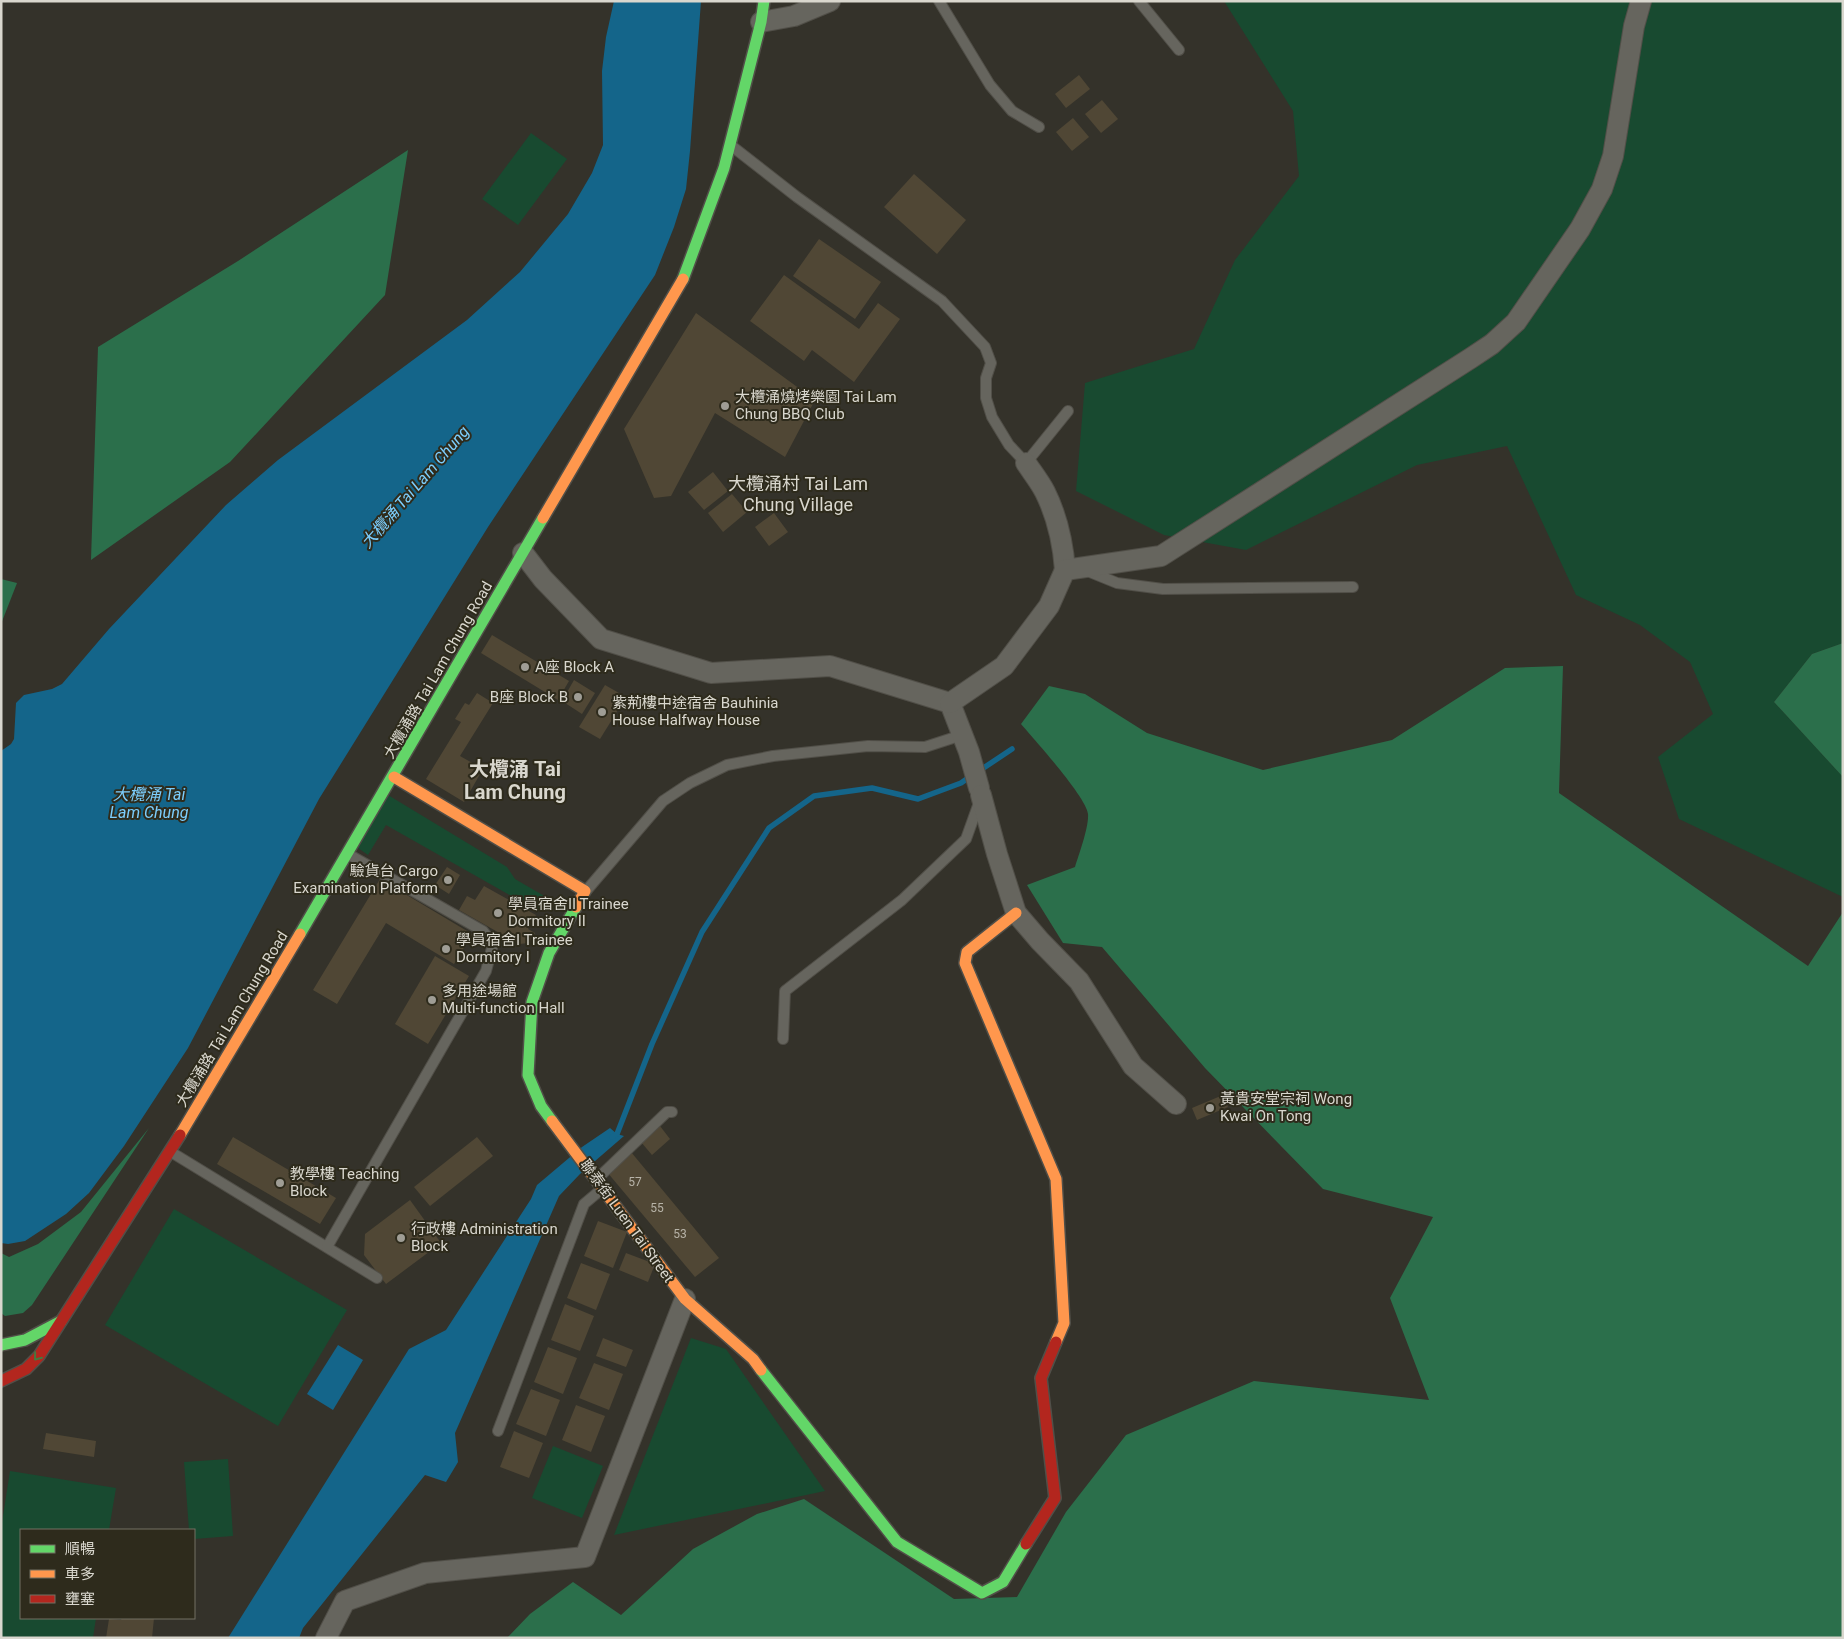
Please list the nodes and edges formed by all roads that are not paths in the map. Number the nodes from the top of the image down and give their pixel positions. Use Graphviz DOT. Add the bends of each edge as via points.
graph roads {
  1 [pos="764,1"];
  2 [pos="830,1"];
  3 [pos="939,1"];
  4 [pos="1139,1"];
  5 [pos="1641,1"];
  6 [pos="761,22"];
  7 [pos="1179,50"];
  8 [pos="1039,128"];
  9 [pos="730,145"];
  10 [pos="1068,411"];
  11 [pos="1026,462"];
  12 [pos="523,553"];
  13 [pos="1072,569"];
  14 [pos="1353,587"];
  15 [pos="950,703"];
  16 [pos="965,744"];
  17 [pos="394,777"];
  18 [pos="980,791"];
  19 [pos="348,854"];
  20 [pos="585,891"];
  21 [pos="1016,913"];
  22 [pos="783,1039"];
  23 [pos="1176,1104"];
  24 [pos="672,1112"];
  25 [pos="170,1151"];
  26 [pos="598,1179"];
  27 [pos="327,1247"];
  28 [pos="376,1278"];
  29 [pos="685,1299"];
  30 [pos="63,1321"];
  31 [pos="1,1345"];
  32 [pos="1,1380"];
  33 [pos="498,1431"];
  34 [pos="326,1638"];
  1 -- 6 [label="street, 大欖涌路 Tai Lam Chung Road"];
  2 -- 6 [label="street" via="794,16"];
  3 -- 8 [label="lane" via="990,85 1012,111"];
  4 -- 7 [label="lane"];
  5 -- 13 [label="street" via="1606,181 1580,229 1509,329 1471,358 1161,556"];
  6 -- 9 [label="street, 大欖涌路 Tai Lam Chung Road"];
  9 -- 11 [label="lane" via="942,302 985,347 990,363 986,398 992,416 1009,445"];
  9 -- 12 [label="street, 大欖涌路 Tai Lam Chung Road" via="683,278"];
  10 -- 11 [label="lane"];
  11 -- 13 [label="street" via="1045,491"];
  12 -- 15 [label="street" via="543,579 601,639 711,673 830,666"];
  12 -- 17 [label="street, 大欖涌路 Tai Lam Chung Road"];
  13 -- 14 [label="lane" via="1117,583 1163,589"];
  13 -- 15 [label="street" via="1004,666"];
  15 -- 16 [label="street"];
  16 -- 18 [label="street"];
  16 -- 20 [label="lane" via="868,746 773,756 727,765 690,783 664,801"];
  17 -- 19 [label="street, 大欖涌路 Tai Lam Chung Road"];
  17 -- 20 [label="street"];
  18 -- 21 [label="street"];
  18 -- 22 [label="lane" via="966,839 902,900 785,991"];
  19 -- 25 [label="street, 大欖涌路 Tai Lam Chung Road"];
  19 -- 27 [label="lane" via="483,930 494,944 486,971"];
  20 -- 26 [label="street, 聯泰街 Luen Tai Street" via="549,953 532,1002 528,1075 541,1106"];
  21 -- 23 [label="street" via="1080,981 1133,1066"];
  21 -- 29 [label="street, 聯泰街 Luen Tai Street" via="967,952 965,963 1056,1179 1064,1323 1041,1378 1055,1498 1003,1582 982,1593 897,1542 753,1359"];
  24 -- 26 [label="lane" via="667,1112"];
  25 -- 27 [label="lane"];
  25 -- 30 [label="street, 大欖涌路 Tai Lam Chung Road"];
  26 -- 29 [label="street, 聯泰街 Luen Tai Street"];
  26 -- 33 [label="lane" via="584,1204"];
  27 -- 28 [label="lane"];
  29 -- 34 [label="street" via="584,1557 425,1572 345,1601"];
  30 -- 31 [label="street" via="13,1344"];
  30 -- 32 [label="street, 大欖涌路 Tai Lam Chung Road, one-way" via="26,1369"];
}
